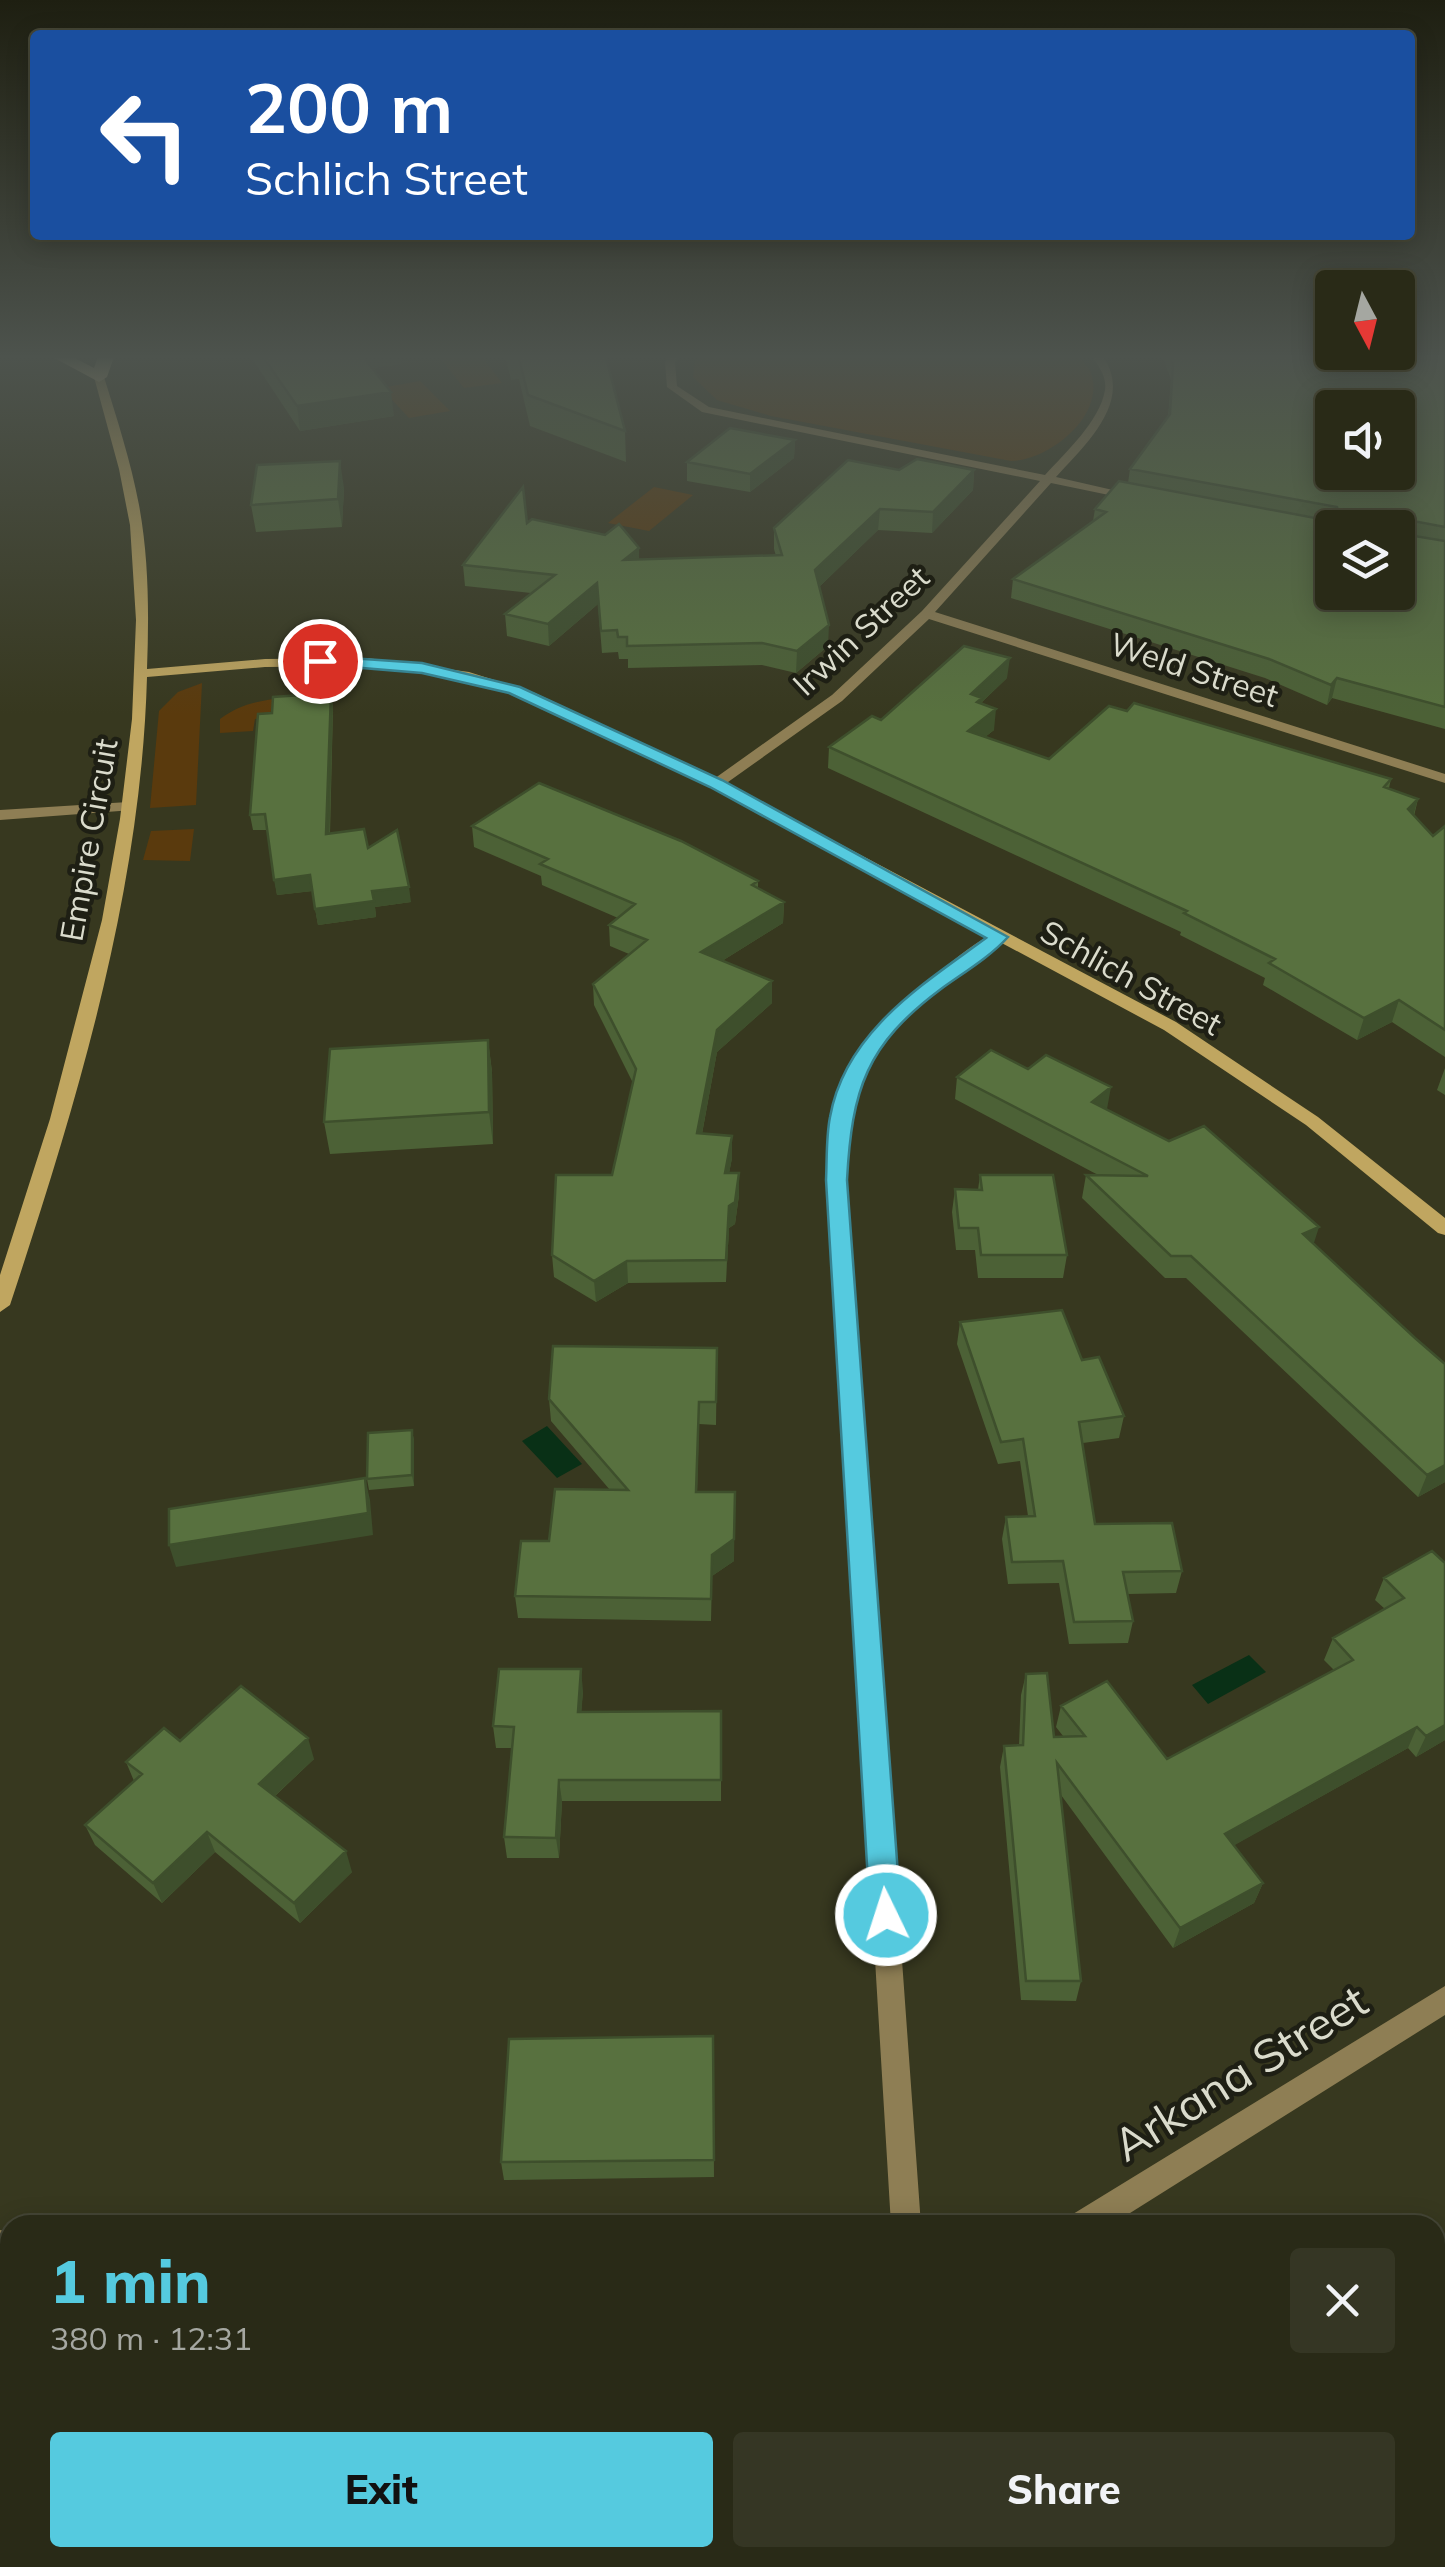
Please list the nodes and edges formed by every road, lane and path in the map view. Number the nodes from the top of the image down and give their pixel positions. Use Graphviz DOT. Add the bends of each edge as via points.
graph roads {
  1 [pos="124,474"];
  2 [pos="1016,474"];
  3 [pos="1052,474"];
  4 [pos="1046,480"];
  5 [pos="1151,500"];
  6 [pos="927,614"];
  7 [pos="139,674"];
  8 [pos="1445,779"];
  9 [pos="716,784"];
  10 [pos="128,806"];
  11 [pos="0,815"];
  12 [pos="998,937"];
  13 [pos="1445,1228"];
  14 [pos="0,1305"];
  15 [pos="1445,1998"];
  16 [pos="905,2215"];
  17 [pos="1100,2215"];
  1 -- 7 [label="street, Empire Circuit" via="136,523"];
  2 -- 4 [label="street"];
  3 -- 4 [label="street, Irwin Street"];
  4 -- 5 [label="street"];
  4 -- 6 [label="street, Irwin Street"];
  6 -- 8 [label="street, Weld Street"];
  6 -- 9 [label="street, Irwin Street" via="837,698"];
  7 -- 9 [label="street, Schlich Street" via="320,661 469,676 588,721"];
  7 -- 10 [label="street, Empire Circuit"];
  9 -- 12 [label="street, Schlich Street"];
  10 -- 11 [label="street"];
  10 -- 14 [label="street, Empire Circuit" via="68,1088"];
  12 -- 13 [label="street, Schlich Street" via="1170,1026 1312,1121"];
  12 -- 16 [label="street" via="892,1016 860,1064 840,1114 836,1180"];
  15 -- 17 [label="street, Arkana Street"];
}
